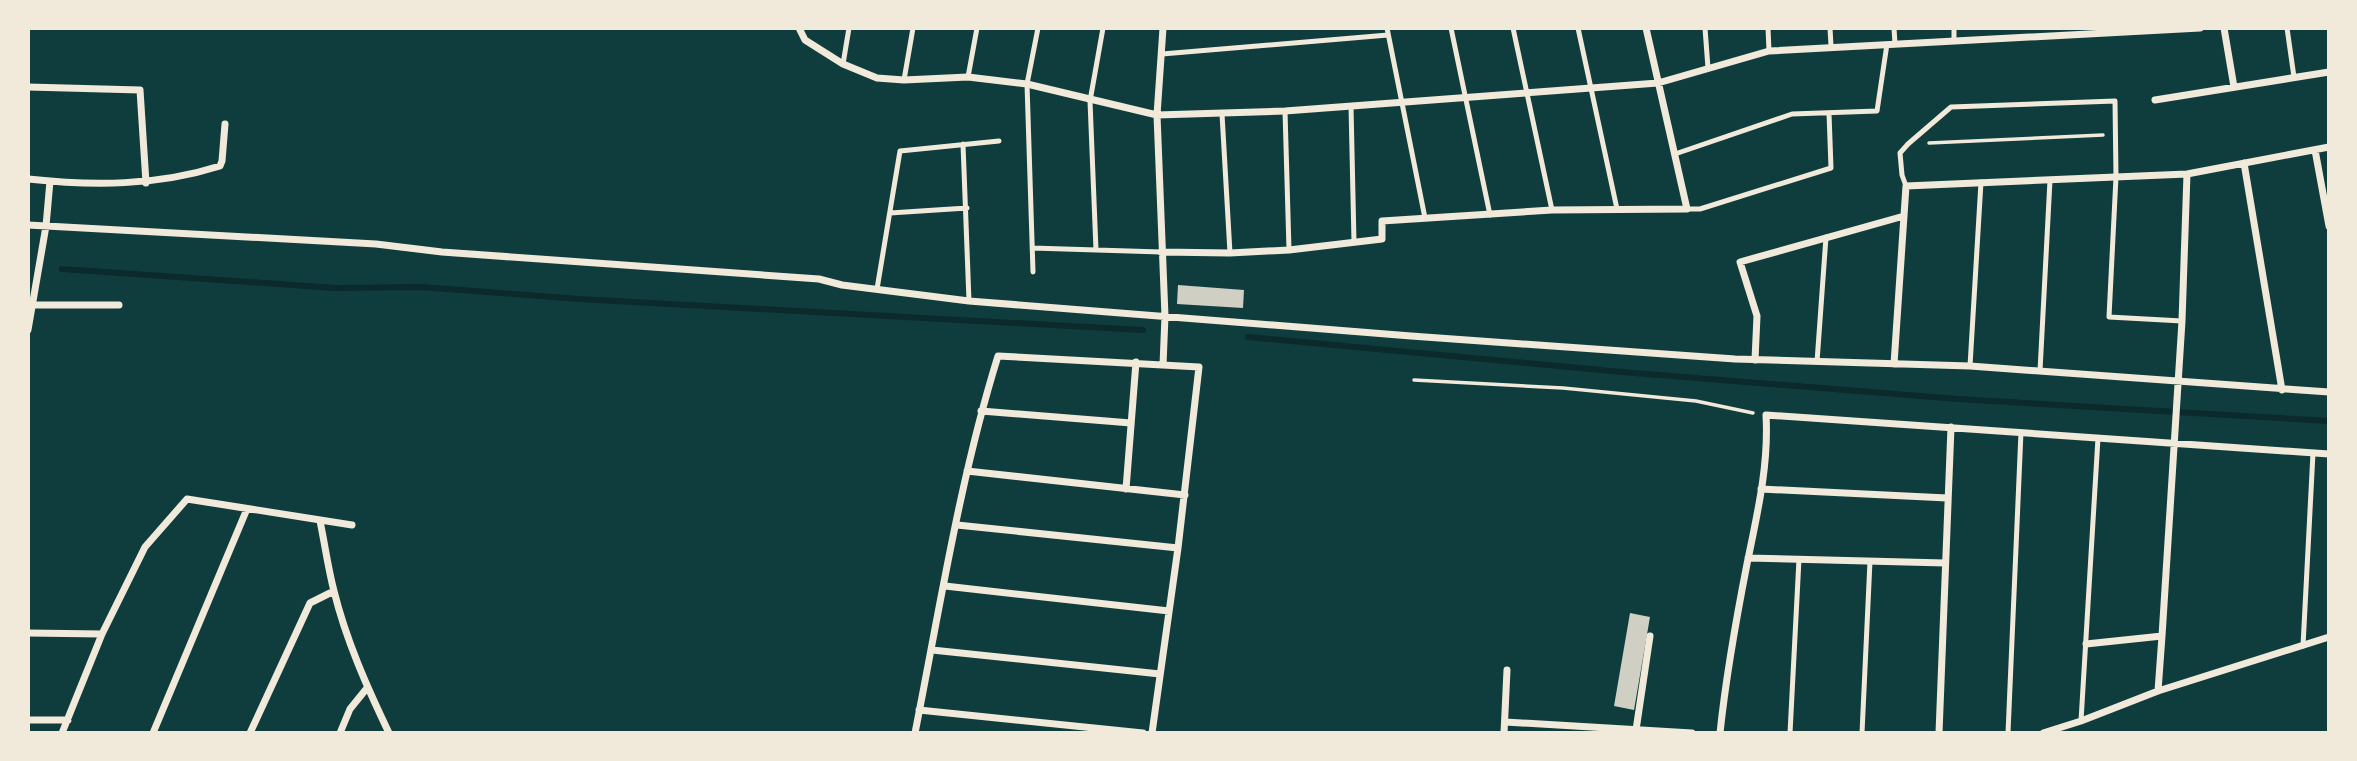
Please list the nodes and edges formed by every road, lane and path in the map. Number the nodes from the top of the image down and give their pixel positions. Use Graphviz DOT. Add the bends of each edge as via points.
graph roads {
  1 [pos="799,28"];
  2 [pos="849,28"];
  3 [pos="913,28"];
  4 [pos="976,28"];
  5 [pos="1038,28"];
  6 [pos="1103,28"];
  7 [pos="1163,28"];
  8 [pos="1451,28"];
  9 [pos="1513,28"];
  10 [pos="1578,28"];
  11 [pos="1646,28"];
  12 [pos="1705,28"];
  13 [pos="1768,28"];
  14 [pos="1830,28"];
  15 [pos="1894,28"];
  16 [pos="1954,28"];
  17 [pos="2018,28"];
  18 [pos="2200,28"];
  19 [pos="2224,28"];
  20 [pos="2287,28"];
  21 [pos="2145,29"];
  22 [pos="1387,31"];
  23 [pos="2081,31"];
  24 [pos="2018,37"];
  25 [pos="1954,40"];
  26 [pos="1891,44"];
  27 [pos="1831,47"];
  28 [pos="1769,51"];
  29 [pos="1162,54"];
  30 [pos="843,64"];
  31 [pos="1708,68"];
  32 [pos="2329,72"];
  33 [pos="968,77"];
  34 [pos="2294,77"];
  35 [pos="904,80"];
  36 [pos="1027,83"];
  37 [pos="1658,83"];
  38 [pos="2234,87"];
  39 [pos="28,88"];
  40 [pos="1591,88"];
  41 [pos="1527,93"];
  42 [pos="1466,98"];
  43 [pos="2155,100"];
  44 [pos="1090,101"];
  45 [pos="1402,103"];
  46 [pos="1351,106"];
  47 [pos="1285,111"];
  48 [pos="1829,113"];
  49 [pos="1222,114"];
  50 [pos="1157,115"];
  51 [pos="225,124"];
  52 [pos="2116,134"];
  53 [pos="999,141"];
  54 [pos="1908,144"];
  55 [pos="964,145"];
  56 [pos="2329,147"];
  57 [pos="2315,150"];
  58 [pos="1675,154"];
  59 [pos="2244,163"];
  60 [pos="2187,174"];
  61 [pos="2116,177"];
  62 [pos="28,179"];
  63 [pos="2050,180"];
  64 [pos="50,181"];
  65 [pos="1981,182"];
  66 [pos="146,183"];
  67 [pos="1906,186"];
  68 [pos="967,208"];
  69 [pos="1617,209"];
  70 [pos="1687,209"];
  71 [pos="1552,210"];
  72 [pos="890,213"];
  73 [pos="1490,215"];
  74 [pos="1904,216"];
  75 [pos="1425,218"];
  76 [pos="2329,223"];
  77 [pos="28,225"];
  78 [pos="46,226"];
  79 [pos="1826,237"];
  80 [pos="1354,242"];
  81 [pos="1032,248"];
  82 [pos="1096,250"];
  83 [pos="1289,250"];
  84 [pos="1161,252"];
  85 [pos="1230,253"];
  86 [pos="1032,272"];
  87 [pos="877,289"];
  88 [pos="969,300"];
  89 [pos="29,305"];
  90 [pos="119,305"];
  91 [pos="1165,316"];
  92 [pos="2182,321"];
  93 [pos="28,330"];
  94 [pos="1755,360"];
  95 [pos="1136,362"];
  96 [pos="1817,362"];
  97 [pos="1894,364"];
  98 [pos="1163,365"];
  99 [pos="1970,366"];
  100 [pos="2040,371"];
  101 [pos="1414,380"];
  102 [pos="2177,383"];
  103 [pos="2283,390"];
  104 [pos="2329,392"];
  105 [pos="981,411"];
  106 [pos="1766,415"];
  107 [pos="1131,423"];
  108 [pos="1951,427"];
  109 [pos="2021,432"];
  110 [pos="2098,438"];
  111 [pos="2174,444"];
  112 [pos="2312,453"];
  113 [pos="2329,454"];
  114 [pos="967,471"];
  115 [pos="1126,489"];
  116 [pos="1761,489"];
  117 [pos="1185,495"];
  118 [pos="1947,498"];
  119 [pos="247,509"];
  120 [pos="320,522"];
  121 [pos="352,525"];
  122 [pos="957,525"];
  123 [pos="1178,548"];
  124 [pos="1748,558"];
  125 [pos="1799,559"];
  126 [pos="1870,561"];
  127 [pos="1945,564"];
  128 [pos="945,586"];
  129 [pos="334,591"];
  130 [pos="1169,611"];
  131 [pos="28,633"];
  132 [pos="102,634"];
  133 [pos="1650,636"];
  134 [pos="2162,636"];
  135 [pos="2329,638"];
  136 [pos="2086,644"];
  137 [pos="2303,646"];
  138 [pos="932,650"];
  139 [pos="1507,670"];
  140 [pos="1160,674"];
  141 [pos="367,688"];
  142 [pos="2158,691"];
  143 [pos="919,710"];
  144 [pos="28,720"];
  145 [pos="68,720"];
  146 [pos="2081,721"];
  147 [pos="1505,722"];
  148 [pos="1636,730"];
  149 [pos="62,733"];
  150 [pos="153,733"];
  151 [pos="250,733"];
  152 [pos="340,733"];
  153 [pos="389,733"];
  154 [pos="915,733"];
  155 [pos="1143,733"];
  156 [pos="1152,733"];
  157 [pos="1504,733"];
  158 [pos="1692,733"];
  159 [pos="1720,733"];
  160 [pos="1790,733"];
  161 [pos="1862,733"];
  162 [pos="1939,733"];
  163 [pos="2008,733"];
  164 [pos="2043,733"];
  1 -- 30 [label="street" via="805,40"];
  2 -- 30 [label="lane"];
  3 -- 35 [label="lane"];
  4 -- 33 [label="lane"];
  5 -- 36 [label="lane"];
  6 -- 44 [label="lane"];
  7 -- 29 [label="street"];
  8 -- 42 [label="lane"];
  9 -- 41 [label="lane"];
  10 -- 40 [label="lane"];
  11 -- 37 [label="street"];
  12 -- 31 [label="lane"];
  13 -- 28 [label="lane"];
  14 -- 27 [label="lane"];
  15 -- 26 [label="lane"];
  16 -- 25 [label="lane"];
  17 -- 24 [label="lane"];
  18 -- 21 [label="street"];
  19 -- 38 [label="street"];
  20 -- 34 [label="lane"];
  21 -- 23 [label="street"];
  22 -- 29 [label="lane"];
  22 -- 45 [label="lane"];
  23 -- 24 [label="street"];
  24 -- 25 [label="street"];
  25 -- 26 [label="street"];
  26 -- 27 [label="street"];
  26 -- 48 [label="lane" via="1877,111"];
  27 -- 28 [label="street"];
  28 -- 31 [label="street"];
  29 -- 50 [label="street"];
  30 -- 35 [label="street" via="877,78"];
  31 -- 37 [label="street"];
  32 -- 34 [label="street"];
  33 -- 35 [label="street"];
  33 -- 36 [label="street"];
  34 -- 38 [label="street"];
  36 -- 44 [label="street"];
  36 -- 81 [label="lane"];
  37 -- 40 [label="street"];
  37 -- 58 [label="street"];
  38 -- 43 [label="street"];
  39 -- 66 [label="street" via="140,90"];
  40 -- 41 [label="street"];
  40 -- 69 [label="lane"];
  41 -- 42 [label="street"];
  41 -- 71 [label="lane"];
  42 -- 45 [label="street"];
  42 -- 73 [label="lane"];
  44 -- 50 [label="street"];
  44 -- 82 [label="lane"];
  45 -- 46 [label="street"];
  45 -- 75 [label="lane"];
  46 -- 47 [label="street"];
  46 -- 80 [label="lane"];
  47 -- 49 [label="street"];
  47 -- 83 [label="lane"];
  48 -- 58 [label="lane" via="1792,114"];
  48 -- 70 [label="lane" via="1831,168 1700,209"];
  49 -- 50 [label="street"];
  49 -- 85 [label="lane"];
  50 -- 84 [label="street"];
  51 -- 66 [label="street" via="220,166"];
  52 -- 54 [label="path"];
  52 -- 54 [label="lane" via="2115,101 1951,107"];
  52 -- 61 [label="lane"];
  53 -- 55 [label="lane"];
  54 -- 67 [label="lane" via="1900,153"];
  55 -- 68 [label="lane"];
  55 -- 72 [label="lane" via="900,151"];
  56 -- 57 [label="street"];
  57 -- 59 [label="street"];
  57 -- 76 [label="street"];
  58 -- 70 [label="street"];
  59 -- 60 [label="street"];
  59 -- 103 [label="street"];
  60 -- 61 [label="street"];
  60 -- 92 [label="street"];
  61 -- 63 [label="street"];
  61 -- 92 [label="lane" via="2109,317"];
  62 -- 64 [label="street"];
  63 -- 65 [label="street"];
  63 -- 100 [label="lane"];
  64 -- 66 [label="street"];
  64 -- 78 [label="street"];
  65 -- 67 [label="street"];
  65 -- 99 [label="lane"];
  67 -- 74 [label="street"];
  68 -- 72 [label="lane"];
  68 -- 88 [label="lane"];
  69 -- 70 [label="street"];
  69 -- 71 [label="street"];
  71 -- 73 [label="street"];
  72 -- 87 [label="lane"];
  73 -- 75 [label="street"];
  74 -- 79 [label="street"];
  74 -- 97 [label="street"];
  75 -- 80 [label="street" via="1382,220 1382,239"];
  77 -- 78 [label="street"];
  78 -- 87 [label="street" via="376,244 819,279"];
  78 -- 89 [label="street"];
  79 -- 94 [label="street" via="1740,262 1757,316"];
  79 -- 96 [label="lane"];
  80 -- 83 [label="street"];
  81 -- 82 [label="lane"];
  81 -- 86 [label="lane"];
  82 -- 84 [label="lane"];
  83 -- 85 [label="street"];
  84 -- 85 [label="street"];
  84 -- 91 [label="street"];
  87 -- 88 [label="street"];
  88 -- 91 [label="street"];
  89 -- 90 [label="street"];
  89 -- 93 [label="street"];
  91 -- 94 [label="street"];
  91 -- 98 [label="street"];
  92 -- 102 [label="street"];
  94 -- 96 [label="street"];
  95 -- 98 [label="street"];
  95 -- 105 [label="street" via="998,356"];
  95 -- 107 [label="street"];
  96 -- 97 [label="street"];
  97 -- 99 [label="street"];
  98 -- 117 [label="street" via="1199,367"];
  99 -- 100 [label="street"];
  100 -- 102 [label="street"];
  101 -- 106 [label="path" via="1696,401"];
  102 -- 103 [label="street"];
  102 -- 111 [label="street"];
  103 -- 104 [label="street"];
  105 -- 107 [label="street"];
  105 -- 114 [label="street"];
  106 -- 108 [label="street"];
  106 -- 116 [label="street"];
  107 -- 115 [label="street"];
  108 -- 109 [label="street"];
  108 -- 118 [label="street"];
  109 -- 110 [label="street"];
  109 -- 163 [label="lane"];
  110 -- 111 [label="street"];
  110 -- 136 [label="lane"];
  111 -- 112 [label="street"];
  111 -- 134 [label="street"];
  112 -- 113 [label="street"];
  112 -- 137 [label="lane"];
  114 -- 115 [label="street"];
  114 -- 122 [label="street"];
  115 -- 117 [label="street"];
  116 -- 118 [label="street"];
  116 -- 124 [label="street"];
  117 -- 123 [label="street"];
  118 -- 127 [label="street"];
  119 -- 120 [label="street"];
  119 -- 132 [label="street" via="187,499 145,547"];
  119 -- 150 [label="street"];
  120 -- 121 [label="street"];
  120 -- 129 [label="street"];
  122 -- 123 [label="street"];
  122 -- 128 [label="street"];
  123 -- 130 [label="street"];
  124 -- 125 [label="street"];
  124 -- 159 [label="street"];
  125 -- 126 [label="street"];
  125 -- 160 [label="lane"];
  126 -- 127 [label="street"];
  126 -- 161 [label="lane"];
  127 -- 162 [label="street"];
  128 -- 130 [label="street"];
  128 -- 138 [label="street"];
  129 -- 141 [label="street"];
  129 -- 151 [label="street" via="310,603"];
  130 -- 140 [label="street"];
  131 -- 132 [label="street"];
  132 -- 145 [label="street"];
  133 -- 148 [label="street"];
  134 -- 136 [label="street"];
  134 -- 142 [label="street"];
  135 -- 137 [label="street"];
  136 -- 146 [label="lane"];
  137 -- 142 [label="street"];
  138 -- 140 [label="street"];
  138 -- 143 [label="street"];
  139 -- 147 [label="street"];
  140 -- 156 [label="street"];
  141 -- 152 [label="street" via="350,709"];
  141 -- 153 [label="street"];
  142 -- 146 [label="street"];
  143 -- 154 [label="street"];
  143 -- 155 [label="street"];
  144 -- 145 [label="street"];
  145 -- 149 [label="street"];
  146 -- 164 [label="street"];
  147 -- 148 [label="street"];
  147 -- 157 [label="street"];
  148 -- 158 [label="street"];
}
